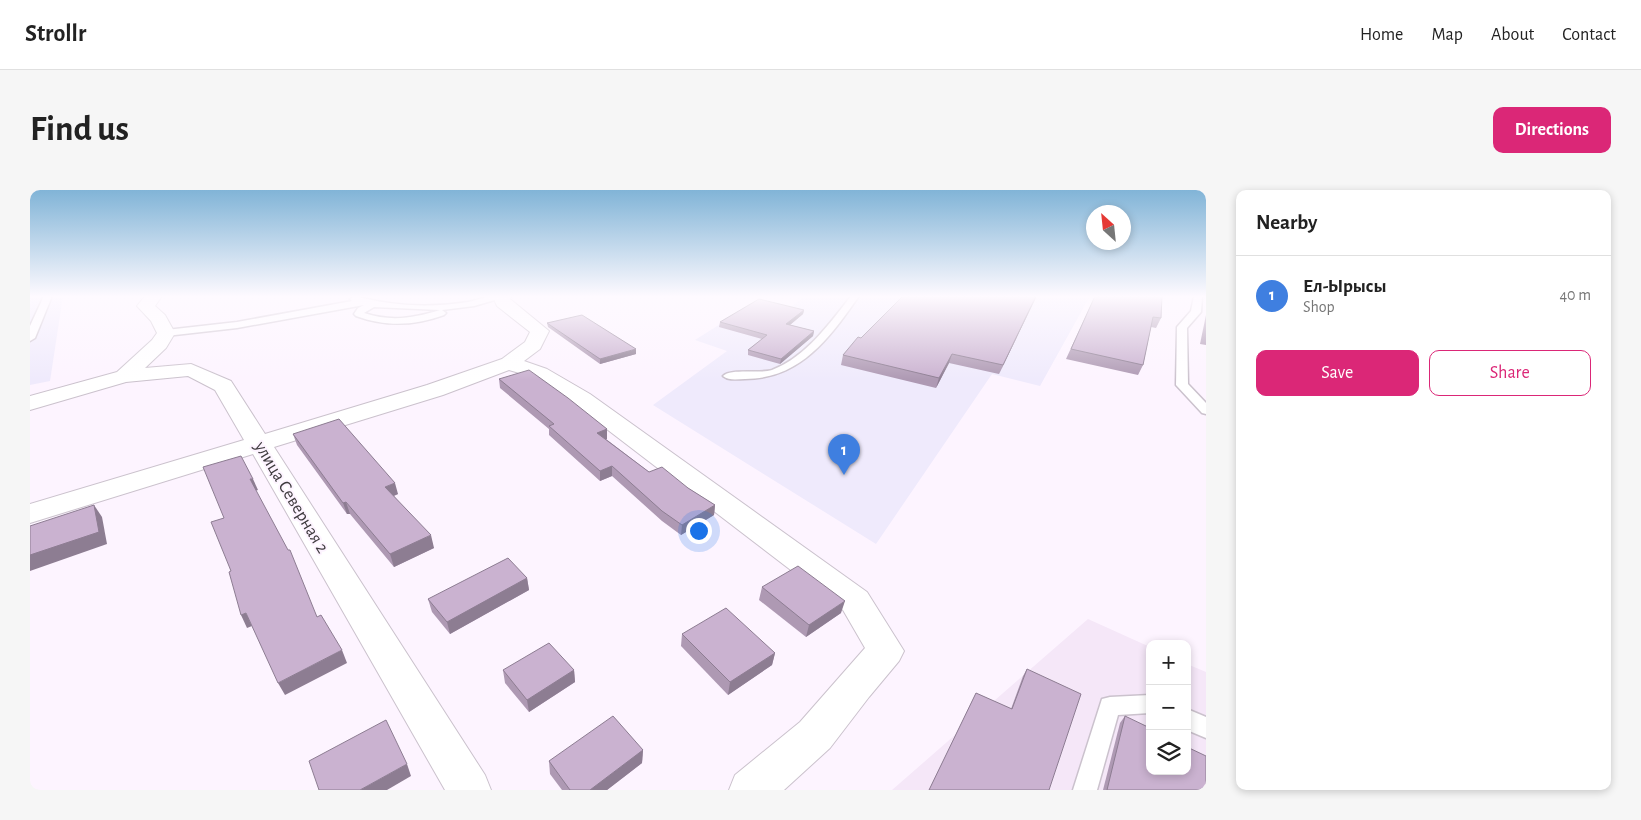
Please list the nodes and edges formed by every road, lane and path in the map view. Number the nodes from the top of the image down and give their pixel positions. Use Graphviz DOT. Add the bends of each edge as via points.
graph roads {
  1 [pos="36,324"];
  2 [pos="162,324"];
  3 [pos="243,324"];
  4 [pos="531,324"];
  5 [pos="834,324"];
  6 [pos="1185,324"];
  7 [pos="166,333"];
  8 [pos="30,338"];
  9 [pos="510,363"];
  10 [pos="124,376"];
  11 [pos="729,376"];
  12 [pos="30,403"];
  13 [pos="1206,410"];
  14 [pos="260,444"];
  15 [pos="30,514"];
  16 [pos="1146,704"];
  17 [pos="1191,721"];
  18 [pos="1206,728"];
  19 [pos="469,790"];
  20 [pos="751,790"];
  21 [pos="1085,790"];
  1 -- 8 [label="lane"];
  2 -- 7 [label="street"];
  3 -- 7 [label="lane"];
  4 -- 9 [label="street" via="540,331 533,345"];
  5 -- 11 [label="lane" via="796,362 778,372"];
  6 -- 13 [label="lane" via="1182,327 1182,386"];
  7 -- 10 [label="street"];
  9 -- 14 [label="street" via="435,390"];
  9 -- 20 [label="street" via="540,373 582,398 855,601 886,651 815,735"];
  10 -- 12 [label="street, улица Северная 2"];
  10 -- 14 [label="street, улица Северная 2" via="192,370 223,386"];
  14 -- 15 [label="street"];
  14 -- 19 [label="street, улица Северная 2"];
  16 -- 21 [label="lane" via="1110,706"];
  17 -- 18 [label="lane"];
}
